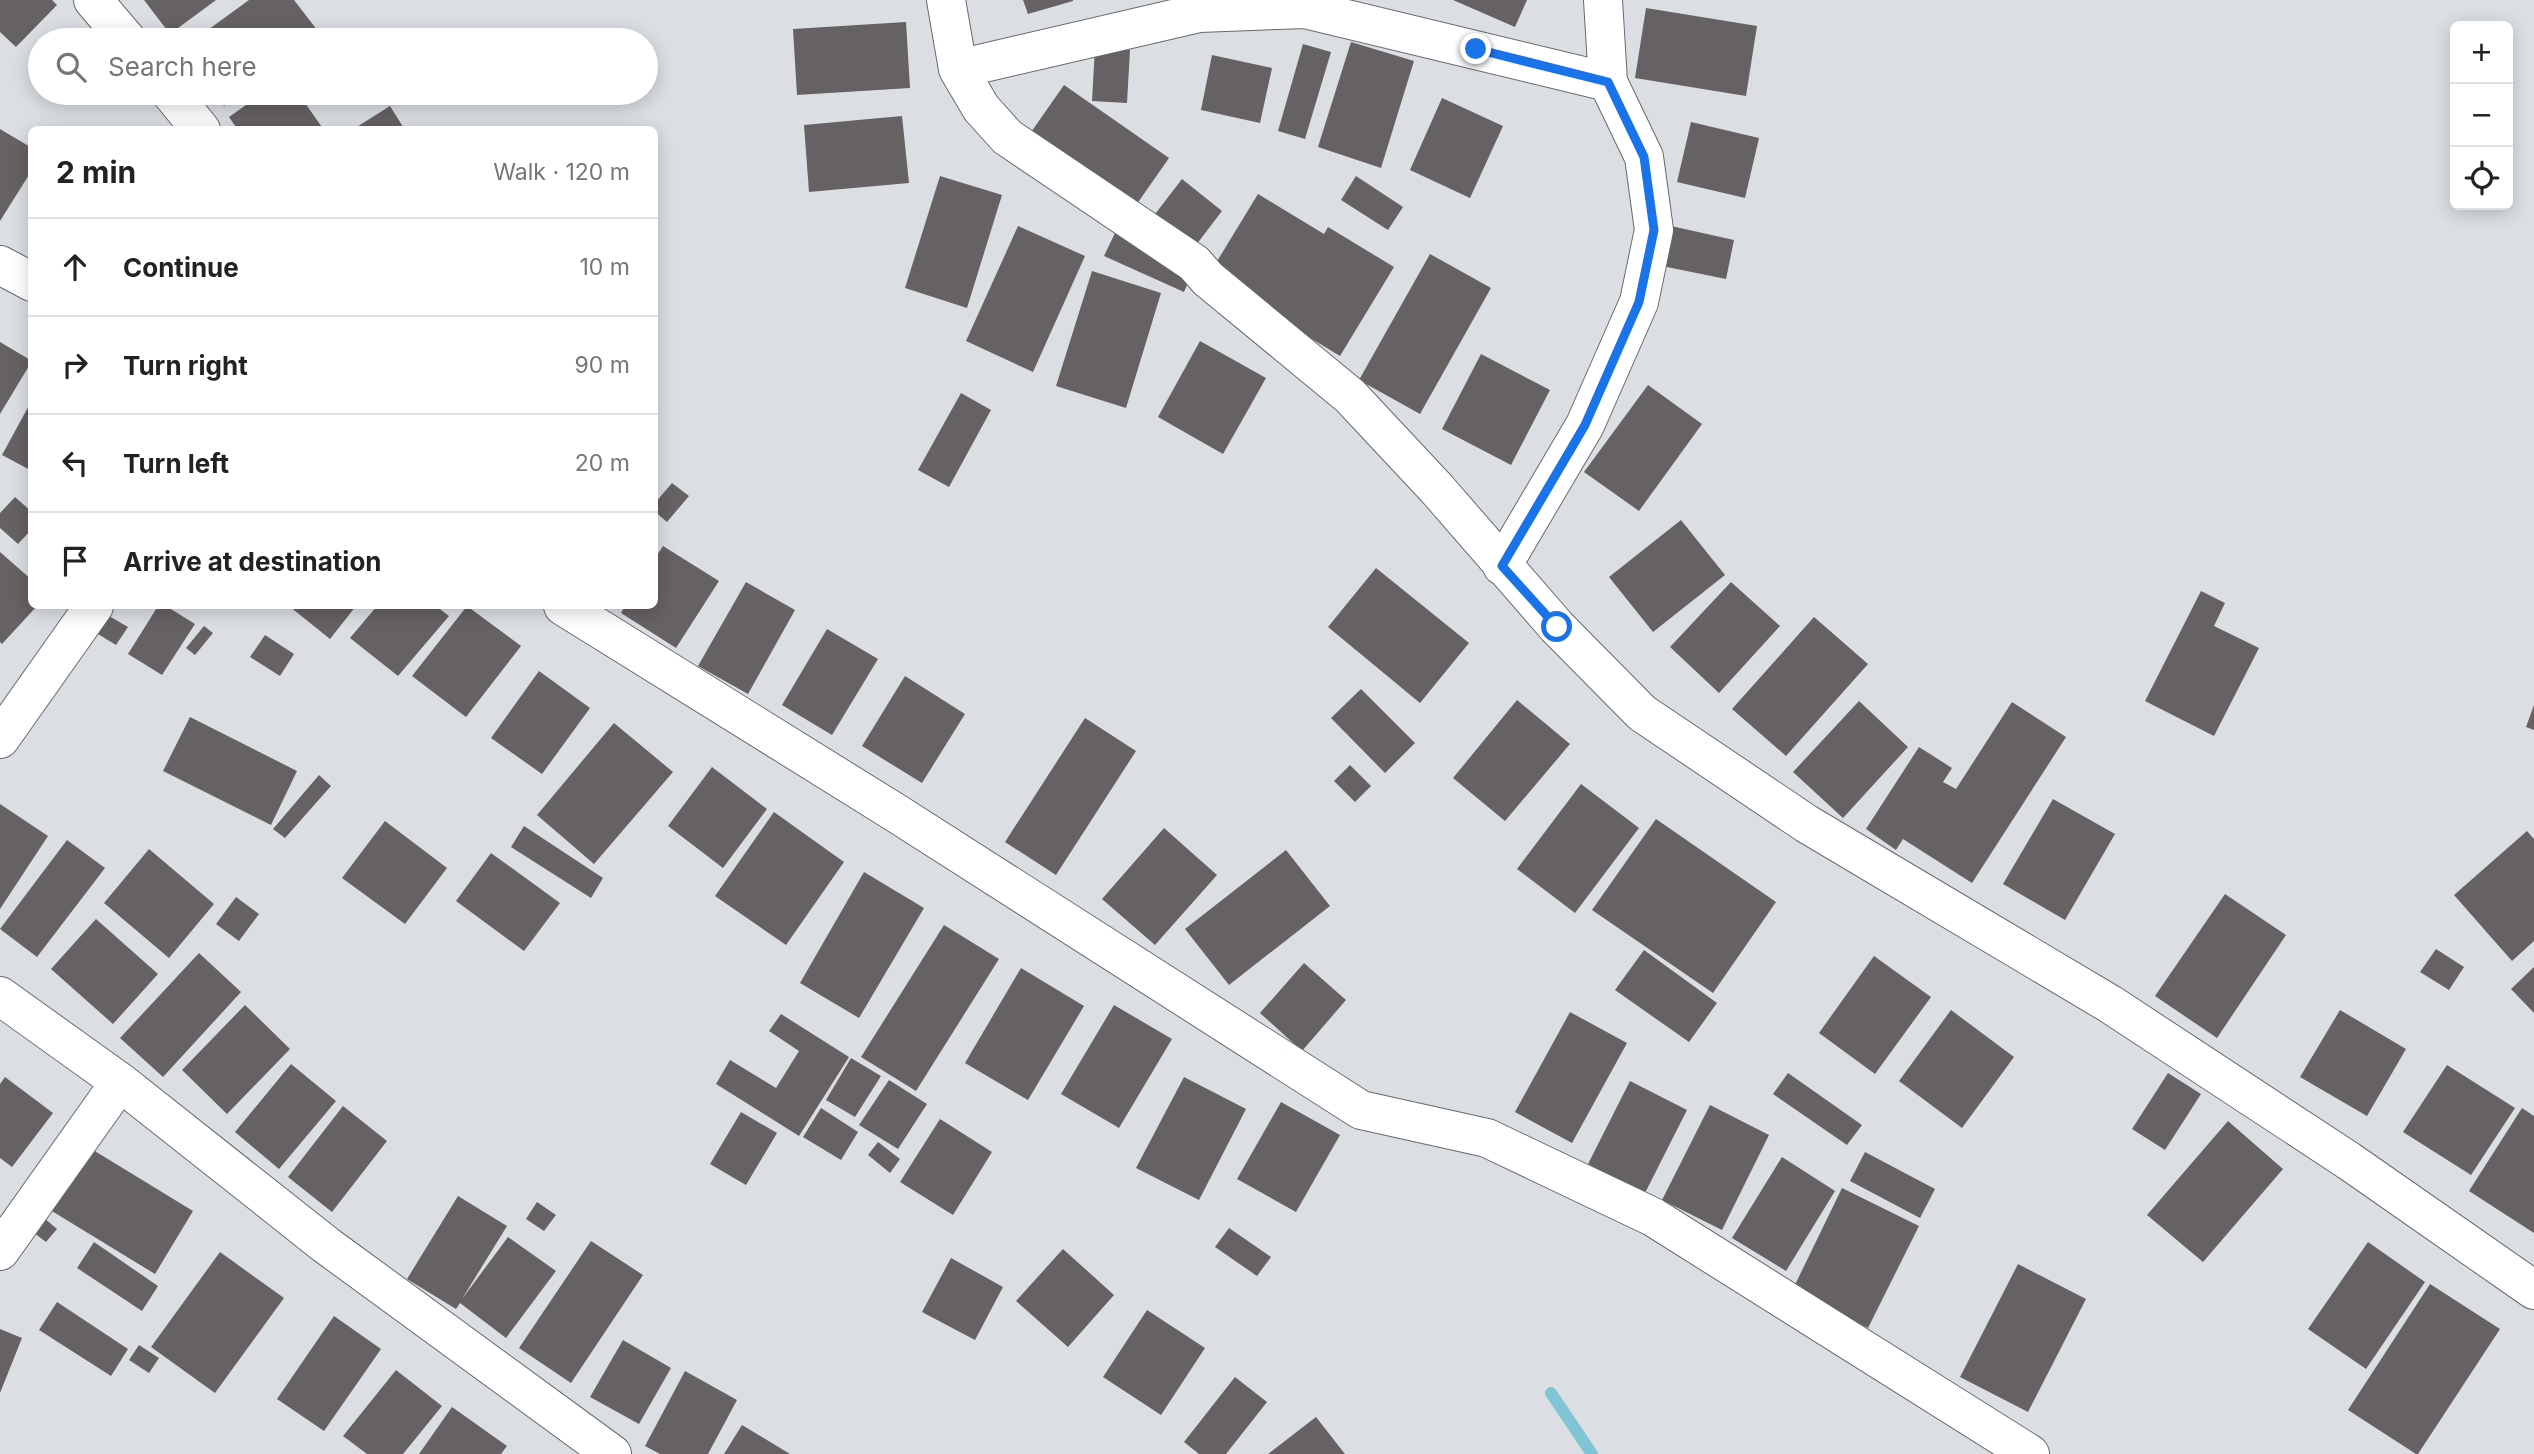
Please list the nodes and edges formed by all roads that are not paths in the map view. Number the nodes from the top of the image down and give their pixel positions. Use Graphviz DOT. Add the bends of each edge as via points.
graph roads {
  1 [pos="93,0"];
  2 [pos="946,0"];
  3 [pos="1603,0"];
  4 [pos="1307,5"];
  5 [pos="117,28"];
  6 [pos="958,69"];
  7 [pos="1608,82"];
  8 [pos="181,105"];
  9 [pos="198,126"];
  10 [pos="0,265"];
  11 [pos="28,280"];
  12 [pos="1502,566"];
  13 [pos="92,609"];
  14 [pos="568,609"];
  15 [pos="0,739"];
  16 [pos="0,996"];
  17 [pos="120,1082"];
  18 [pos="0,1251"];
  19 [pos="2534,1290"];
  20 [pos="611,1454"];
  21 [pos="2029,1454"];
  1 -- 5 [label="street"];
  2 -- 6 [label="street"];
  3 -- 7 [label="street"];
  4 -- 6 [label="street" via="1199,13"];
  4 -- 7 [label="street"];
  6 -- 12 [label="street" via="981,108 1007,137 1194,263 1350,396"];
  7 -- 12 [label="street" via="1644,157 1653,218 1639,302 1585,425"];
  8 -- 9 [label="street"];
  10 -- 11 [label="street"];
  12 -- 19 [label="street" via="1642,713 1807,824 2121,1012 2349,1161"];
  13 -- 15 [label="street"];
  14 -- 21 [label="street" via="1361,1110 1487,1138 1653,1217"];
  16 -- 17 [label="street"];
  17 -- 18 [label="street"];
  17 -- 20 [label="street" via="326,1245"];
}
